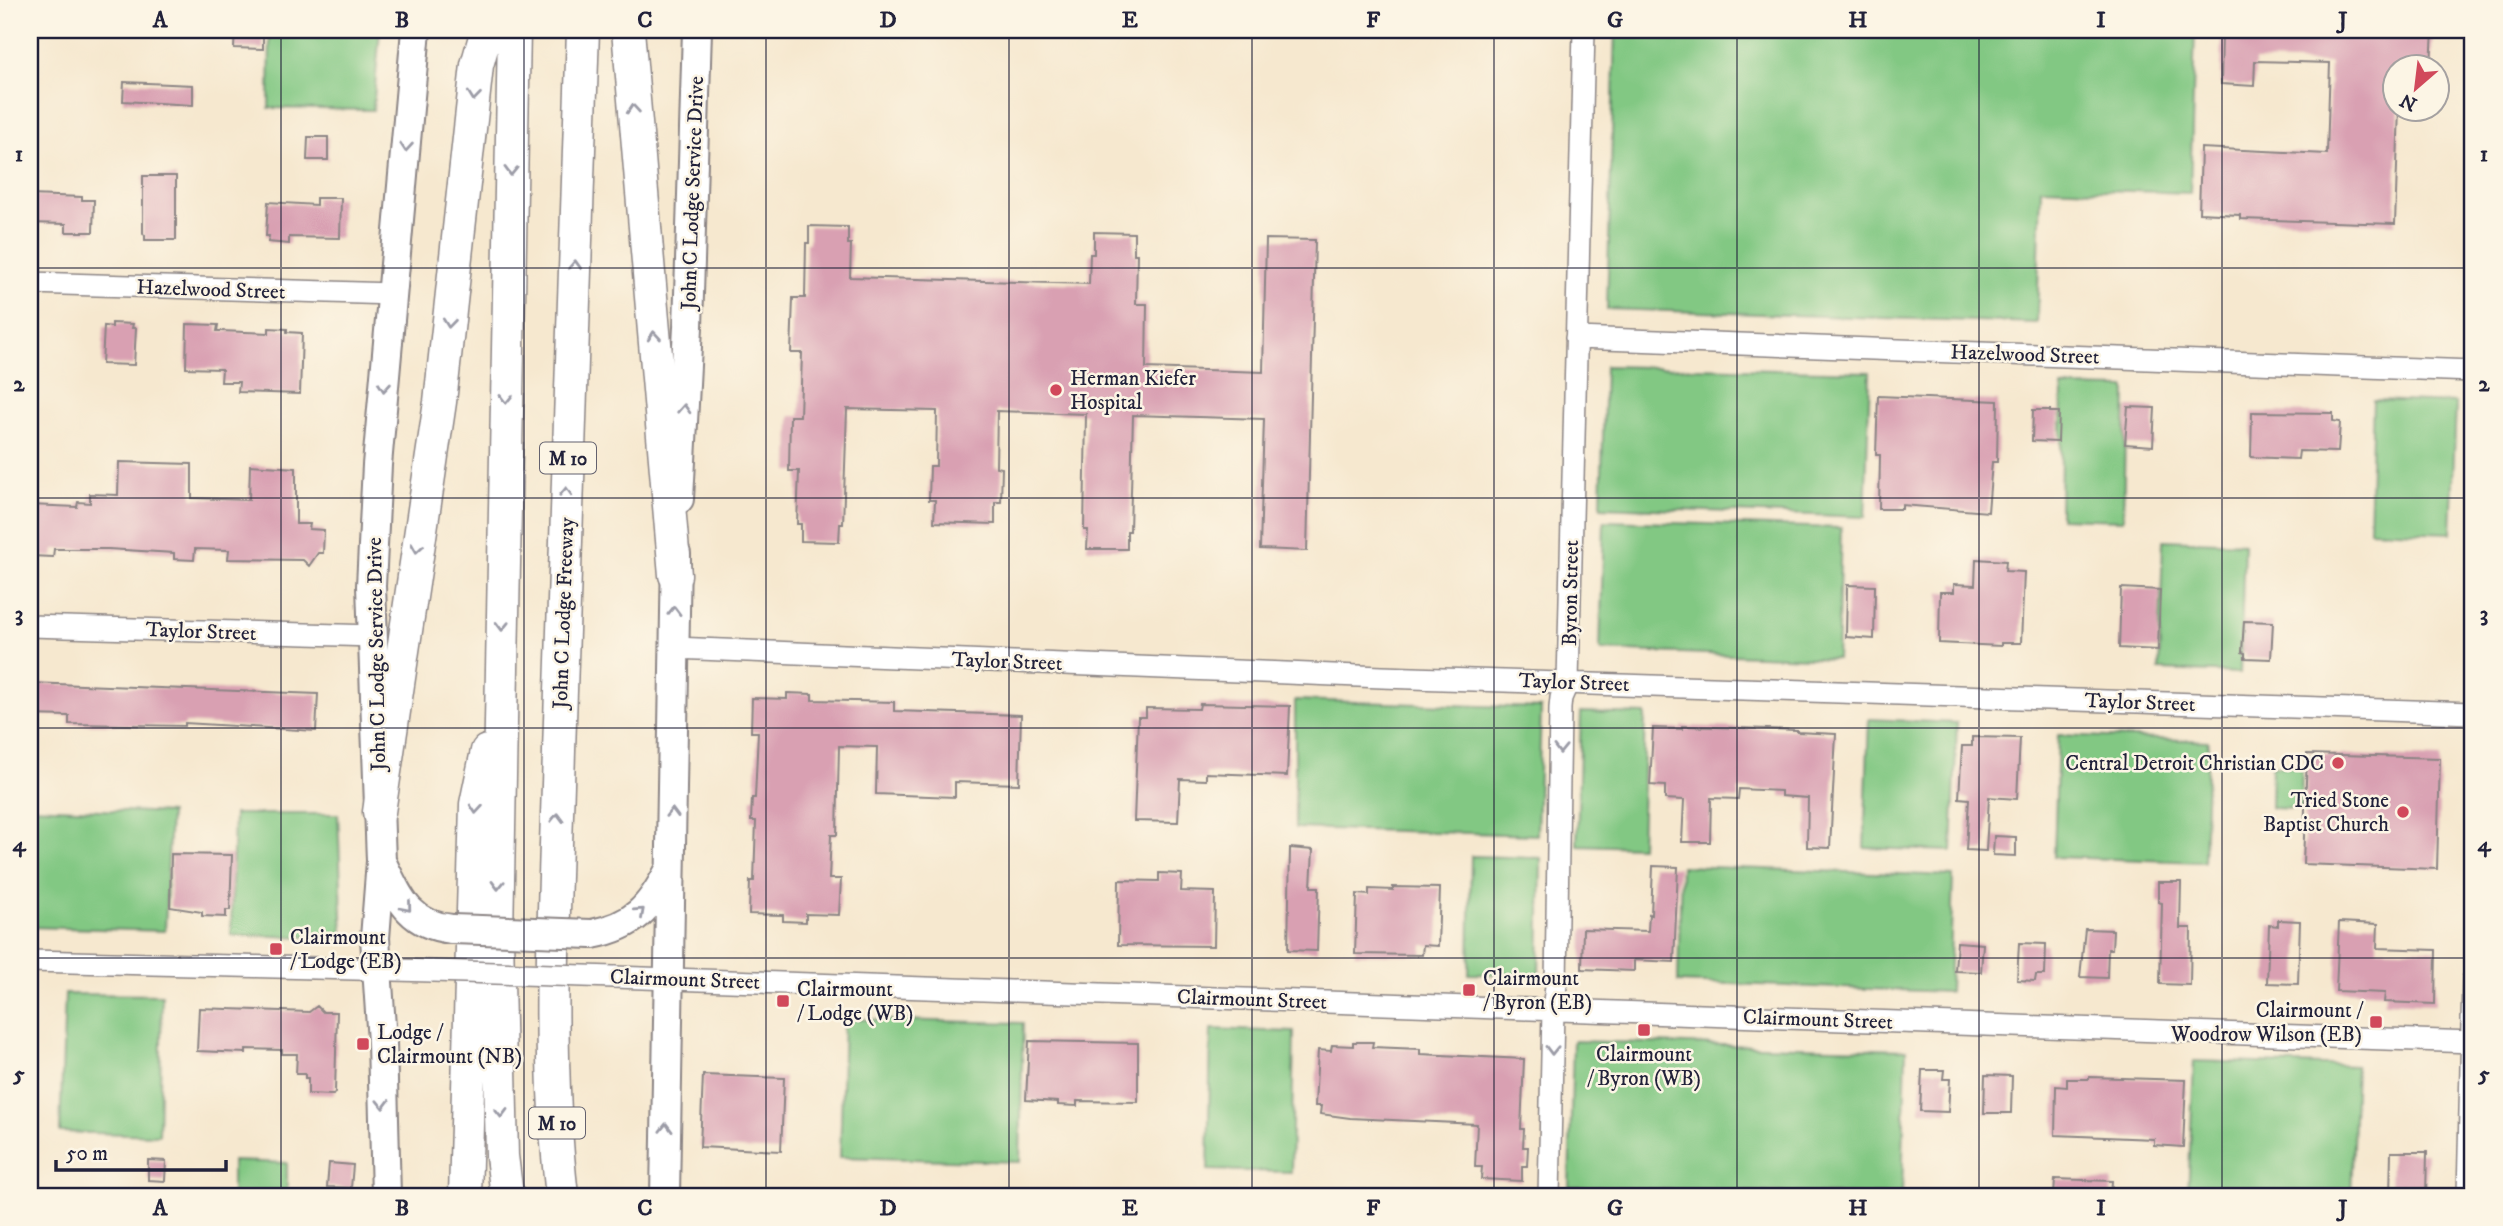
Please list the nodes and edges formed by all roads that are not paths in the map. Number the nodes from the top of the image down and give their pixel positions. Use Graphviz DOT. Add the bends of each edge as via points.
graph roads {
  1 [pos="416,30"];
  2 [pos="487,30"];
  3 [pos="514,30"];
  4 [pos="583,30"];
  5 [pos="628,30"];
  6 [pos="697,30"];
  7 [pos="1584,30"];
  8 [pos="30,283"];
  9 [pos="393,294"];
  10 [pos="1576,338"];
  11 [pos="2473,371"];
  12 [pos="675,575"];
  13 [pos="30,626"];
  14 [pos="373,636"];
  15 [pos="674,648"];
  16 [pos="1568,682"];
  17 [pos="500,695"];
  18 [pos="2473,713"];
  19 [pos="379,813"];
  20 [pos="381,861"];
  21 [pos="670,868"];
  22 [pos="30,961"];
  23 [pos="377,971"];
  24 [pos="667,979"];
  25 [pos="2473,980"];
  26 [pos="1553,1009"];
  27 [pos="2472,1042"];
  28 [pos="386,1196"];
  29 [pos="465,1196"];
  30 [pos="507,1196"];
  31 [pos="562,1196"];
  32 [pos="665,1196"];
  33 [pos="1549,1196"];
  34 [pos="2468,1196"];
  1 -- 9 [label="main road, John C Lodge Service Drive, one-way"];
  2 -- 19 [label="highway, one-way" via="477,65 440,402"];
  3 -- 17 [label="highway, M 10, one-way"];
  31 -- 4 [label="highway, John C Lodge Freeway / M 10, one-way" via="553,1050 555,886"];
  12 -- 5 [label="highway, one-way"];
  12 -- 6 [label="main road, John C Lodge Service Drive, one-way"];
  7 -- 10 [label="street, Byron Street"];
  8 -- 9 [label="street, Hazelwood Street"];
  9 -- 14 [label="main road, John C Lodge Service Drive, one-way" via="377,465"];
  10 -- 11 [label="street, Hazelwood Street"];
  10 -- 16 [label="street, Byron Street"];
  15 -- 12 [label="main road, John C Lodge Service Drive, one-way"];
  13 -- 14 [label="street, Taylor Street"];
  14 -- 19 [label="main road, John C Lodge Service Drive"];
  15 -- 16 [label="street, Taylor Street"];
  21 -- 15 [label="main road, John C Lodge Service Drive, one-way"];
  16 -- 18 [label="street, Taylor Street"];
  16 -- 26 [label="street, Byron Street, one-way" via="1560,708"];
  17 -- 29 [label="highway, one-way" via="476,804"];
  17 -- 30 [label="highway, M 10, one-way" via="497,935"];
  19 -- 20 [label="main road, John C Lodge Service Drive"];
  20 -- 21 [label="main road, one-way, bridge" via="400,900 417,919 436,927 592,934 617,929 635,917 656,896"];
  20 -- 23 [label="main road, John C Lodge Service Drive" via="374,938"];
  21 -- 24 [label="main road, John C Lodge Service Drive"];
  22 -- 23 [label="street, Clairmount Street"];
  23 -- 24 [label="street, Clairmount Street, bridge"];
  23 -- 28 [label="main road, John C Lodge Service Drive, one-way"];
  24 -- 26 [label="street, Clairmount Street"];
  32 -- 24 [label="main road, John C Lodge Service Drive, one-way"];
  25 -- 27 [label="street"];
  26 -- 27 [label="street, Clairmount Street"];
  26 -- 33 [label="street, Byron Street, one-way"];
  27 -- 34 [label="street"];
}
